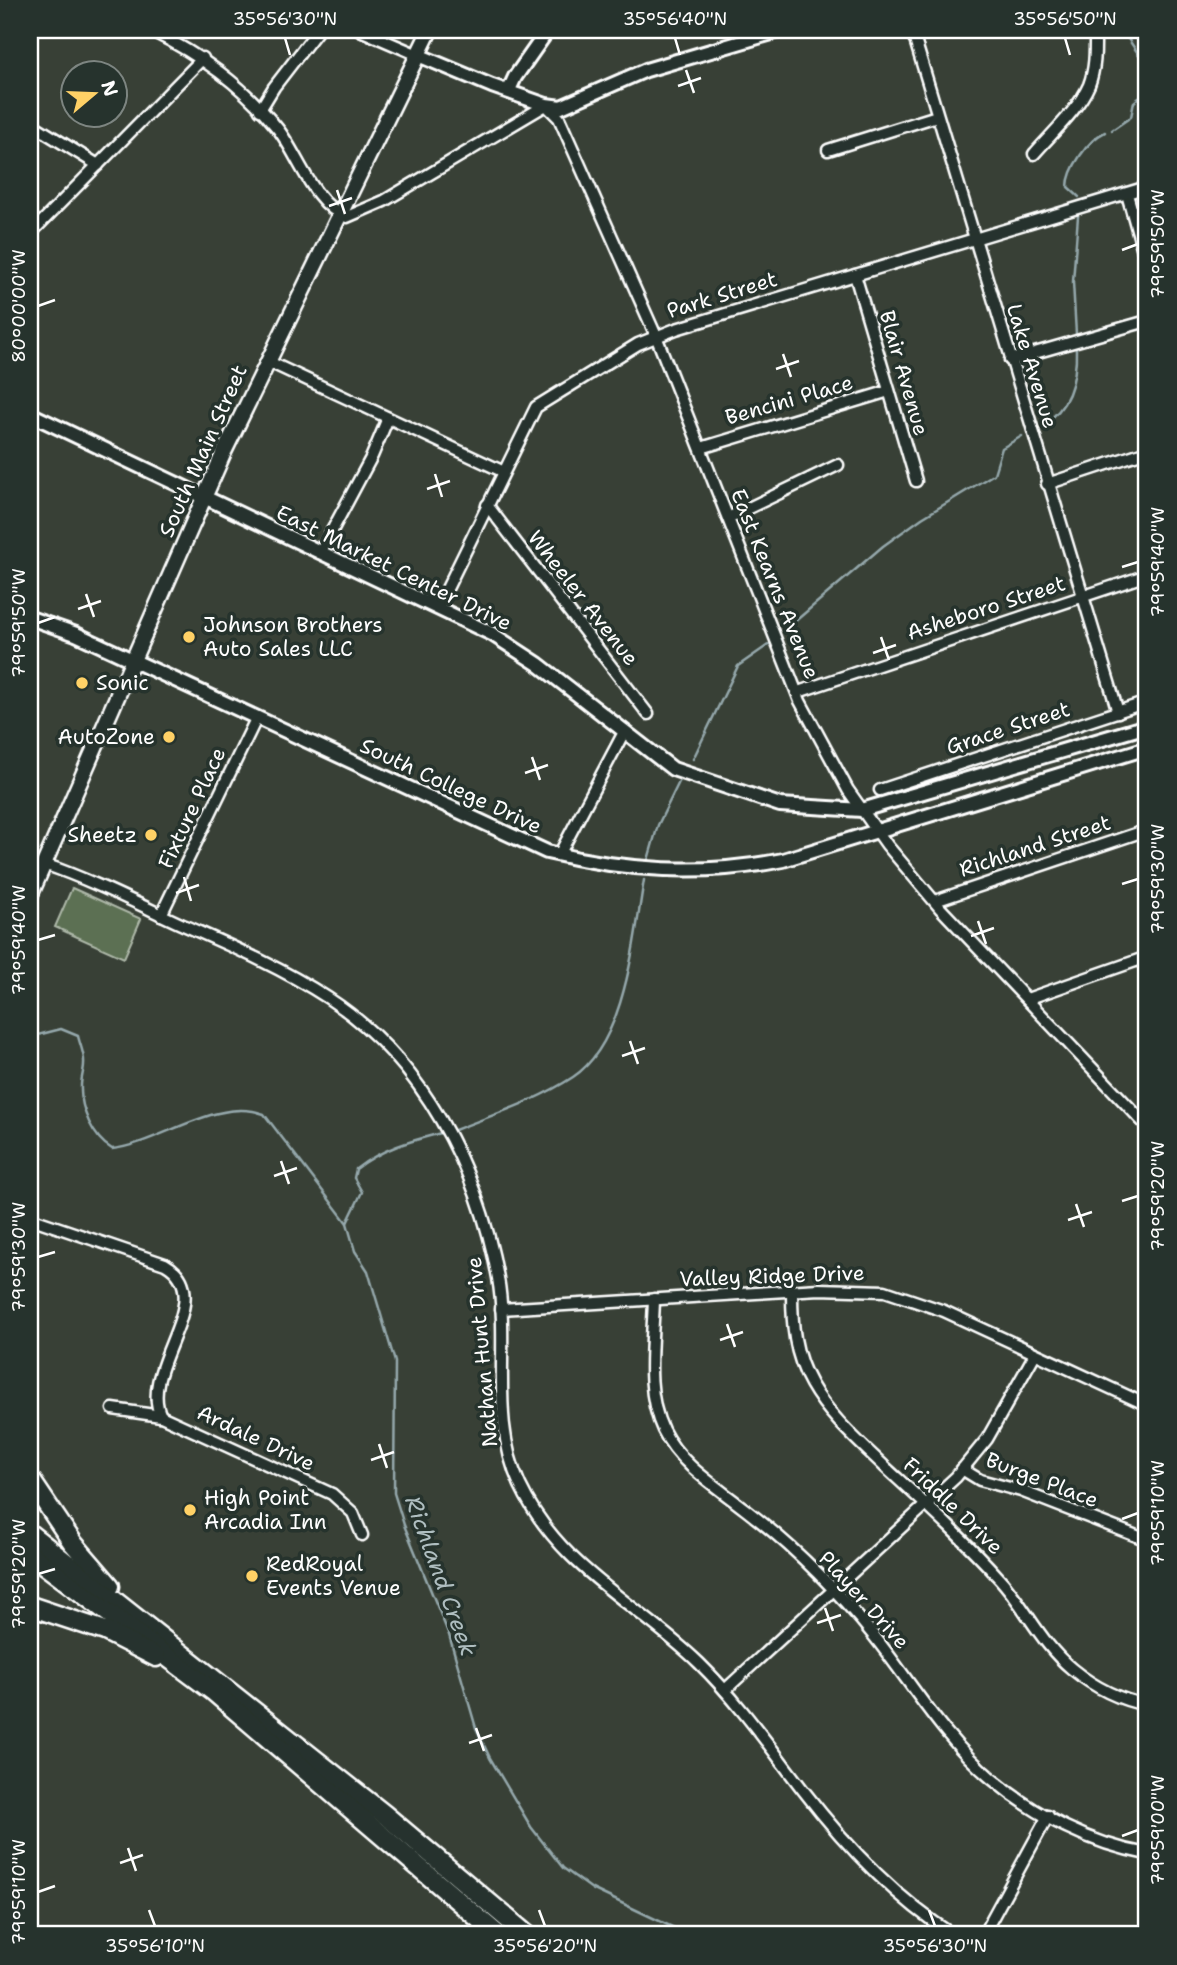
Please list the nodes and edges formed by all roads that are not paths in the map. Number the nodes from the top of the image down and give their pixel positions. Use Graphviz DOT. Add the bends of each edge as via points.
graph roads {
  1 [pos="150,30"];
  2 [pos="318,30"];
  3 [pos="360,30"];
  4 [pos="430,30"];
  5 [pos="548,30"];
  6 [pos="782,30"];
  7 [pos="912,30"];
  8 [pos="1095,30"];
  9 [pos="418,55"];
  10 [pos="203,58"];
  11 [pos="509,90"];
  12 [pos="546,105"];
  13 [pos="260,110"];
  14 [pos="937,116"];
  15 [pos="30,123"];
  16 [pos="828,150"];
  17 [pos="1034,154"];
  18 [pos="97,164"];
  19 [pos="1147,187"];
  20 [pos="1127,194"];
  21 [pos="338,214"];
  22 [pos="30,234"];
  23 [pos="974,238"];
  24 [pos="1147,265"];
  25 [pos="855,275"];
  26 [pos="1147,320"];
  27 [pos="656,336"];
  28 [pos="1010,360"];
  29 [pos="267,361"];
  30 [pos="889,391"];
  31 [pos="30,414"];
  32 [pos="388,418"];
  33 [pos="701,448"];
  34 [pos="1147,451"];
  35 [pos="838,465"];
  36 [pos="502,471"];
  37 [pos="916,481"];
  38 [pos="1047,484"];
  39 [pos="204,498"];
  40 [pos="487,505"];
  41 [pos="729,518"];
  42 [pos="320,553"];
  43 [pos="1147,575"];
  44 [pos="1082,597"];
  45 [pos="438,607"];
  46 [pos="30,618"];
  47 [pos="135,661"];
  48 [pos="797,692"];
  49 [pos="1147,702"];
  50 [pos="1118,712"];
  51 [pos="648,714"];
  52 [pos="257,717"];
  53 [pos="1147,726"];
  54 [pos="624,732"];
  55 [pos="1147,748"];
  56 [pos="880,790"];
  57 [pos="862,810"];
  58 [pos="1147,830"];
  59 [pos="877,832"];
  60 [pos="559,855"];
  61 [pos="44,864"];
  62 [pos="30,896"];
  63 [pos="935,901"];
  64 [pos="161,915"];
  65 [pos="1147,957"];
  66 [pos="1027,999"];
  67 [pos="1147,1126"];
  68 [pos="30,1218"];
  69 [pos="792,1292"];
  70 [pos="654,1299"];
  71 [pos="501,1308"];
  72 [pos="1035,1354"];
  73 [pos="1147,1405"];
  74 [pos="113,1409"];
  75 [pos="161,1416"];
  76 [pos="962,1469"];
  77 [pos="30,1479"];
  78 [pos="926,1505"];
  79 [pos="30,1534"];
  80 [pos="362,1535"];
  81 [pos="1147,1540"];
  82 [pos="30,1554"];
  83 [pos="833,1591"];
  84 [pos="30,1606"];
  85 [pos="157,1632"];
  86 [pos="188,1674"];
  87 [pos="725,1690"];
  88 [pos="1147,1705"];
  89 [pos="1048,1816"];
  90 [pos="1147,1854"];
  91 [pos="498,1935"];
  92 [pos="527,1935"];
  93 [pos="953,1935"];
  94 [pos="983,1935"];
  1 -- 10 [label="street"];
  2 -- 13 [label="street"];
  3 -- 9 [label="street"];
  4 -- 9 [label="main road, South Main Street"];
  5 -- 11 [label="main road"];
  6 -- 12 [label="main road" via="646,70 561,107"];
  7 -- 14 [label="street, Lake Avenue"];
  8 -- 17 [label="street" via="1090,83"];
  9 -- 11 [label="main road"];
  9 -- 21 [label="main road, South Main Street"];
  10 -- 13 [label="street"];
  10 -- 18 [label="street"];
  11 -- 12 [label="main road"];
  12 -- 21 [label="street" via="354,216"];
  12 -- 27 [label="street, East Kearns Avenue" via="559,118"];
  13 -- 21 [label="street" via="294,152 322,199"];
  14 -- 16 [label="street"];
  14 -- 23 [label="street, Lake Avenue"];
  15 -- 18 [label="street"];
  18 -- 22 [label="street"];
  19 -- 20 [label="street, Park Street"];
  20 -- 23 [label="street, Park Street"];
  20 -- 24 [label="street"];
  21 -- 29 [label="main road, South Main Street"];
  23 -- 25 [label="street, Park Street"];
  23 -- 28 [label="street, Lake Avenue"];
  25 -- 27 [label="street, Park Street"];
  25 -- 30 [label="street, Blair Avenue"];
  26 -- 28 [label="street"];
  27 -- 33 [label="street, East Kearns Avenue"];
  27 -- 36 [label="street, Park Street" via="541,402"];
  28 -- 38 [label="street, Lake Avenue"];
  29 -- 32 [label="street"];
  29 -- 39 [label="main road, South Main Street"];
  30 -- 33 [label="street, Bencini Place"];
  30 -- 37 [label="street, Blair Avenue"];
  31 -- 39 [label="main road, East Market Center Drive"];
  32 -- 36 [label="street"];
  32 -- 42 [label="street"];
  33 -- 41 [label="street, East Kearns Avenue"];
  34 -- 38 [label="street"];
  35 -- 41 [label="street"];
  36 -- 40 [label="street, Park Street"];
  38 -- 44 [label="street, Lake Avenue"];
  39 -- 42 [label="main road, East Market Center Drive"];
  39 -- 47 [label="main road, South Main Street"];
  40 -- 45 [label="street, Park Street"];
  40 -- 51 [label="street, Wheeler Avenue"];
  41 -- 48 [label="street, East Kearns Avenue"];
  42 -- 45 [label="main road, East Market Center Drive"];
  43 -- 44 [label="street, Asheboro Street"];
  44 -- 48 [label="street, Asheboro Street"];
  44 -- 50 [label="street, Lake Avenue"];
  45 -- 54 [label="main road, East Market Center Drive" via="538,664"];
  46 -- 47 [label="main road, South College Drive"];
  47 -- 52 [label="main road, South College Drive"];
  47 -- 61 [label="main road, South Main Street"];
  48 -- 57 [label="street, East Kearns Avenue"];
  49 -- 50 [label="street, Grace Street"];
  50 -- 56 [label="street, Grace Street"];
  52 -- 60 [label="main road, South College Drive"];
  52 -- 64 [label="street, Fixture Place"];
  53 -- 57 [label="main road, East Market Center Drive"];
  54 -- 57 [label="main road, East Market Center Drive" via="673,769 718,786 780,805"];
  54 -- 60 [label="street"];
  55 -- 59 [label="main road, South College Drive"];
  57 -- 59 [label="street, East Kearns Avenue"];
  58 -- 63 [label="street, Richland Street"];
  59 -- 60 [label="main road, South College Drive" via="739,868 658,870"];
  59 -- 63 [label="street, East Kearns Avenue"];
  61 -- 62 [label="main road, South Main Street"];
  61 -- 64 [label="street, Nathan Hunt Drive"];
  63 -- 66 [label="street, East Kearns Avenue"];
  64 -- 71 [label="street, Nathan Hunt Drive" via="282,970 328,998 363,1025 411,1075 435,1108 467,1174 491,1245"];
  65 -- 66 [label="street"];
  66 -- 67 [label="street, East Kearns Avenue"];
  68 -- 75 [label="street" via="165,1264 179,1276 186,1302 157,1383 156,1405"];
  69 -- 70 [label="street, Valley Ridge Drive"];
  69 -- 72 [label="street, Valley Ridge Drive" via="885,1292 944,1311"];
  69 -- 78 [label="street, Friddle Drive" via="796,1348 810,1383 845,1429"];
  70 -- 71 [label="street, Valley Ridge Drive"];
  70 -- 83 [label="street, Player Drive" via="651,1387 671,1444 692,1467 777,1535"];
  71 -- 87 [label="street, Nathan Hunt Drive" via="505,1436 513,1468 530,1504 587,1572 697,1661"];
  72 -- 73 [label="street, Valley Ridge Drive"];
  72 -- 76 [label="street" via="986,1439"];
  74 -- 75 [label="street, Ardale Drive"];
  75 -- 80 [label="street, Ardale Drive" via="339,1498 353,1513"];
  76 -- 78 [label="street"];
  76 -- 81 [label="street, Burge Place"];
  77 -- 85 [label="highway" via="73,1543"];
  78 -- 83 [label="street"];
  78 -- 88 [label="street, Friddle Drive" via="1000,1580 1070,1668 1104,1691"];
  79 -- 85 [label="highway"];
  82 -- 86 [label="highway"];
  83 -- 87 [label="street"];
  83 -- 89 [label="street, Player Drive" via="874,1636 959,1748 991,1779"];
  84 -- 86 [label="highway" via="105,1631"];
  85 -- 92 [label="highway"];
  86 -- 91 [label="highway"];
  87 -- 93 [label="street, Nathan Hunt Drive" via="862,1860 911,1906"];
  89 -- 90 [label="street, Player Drive" via="1108,1846"];
  89 -- 94 [label="street"];
}
